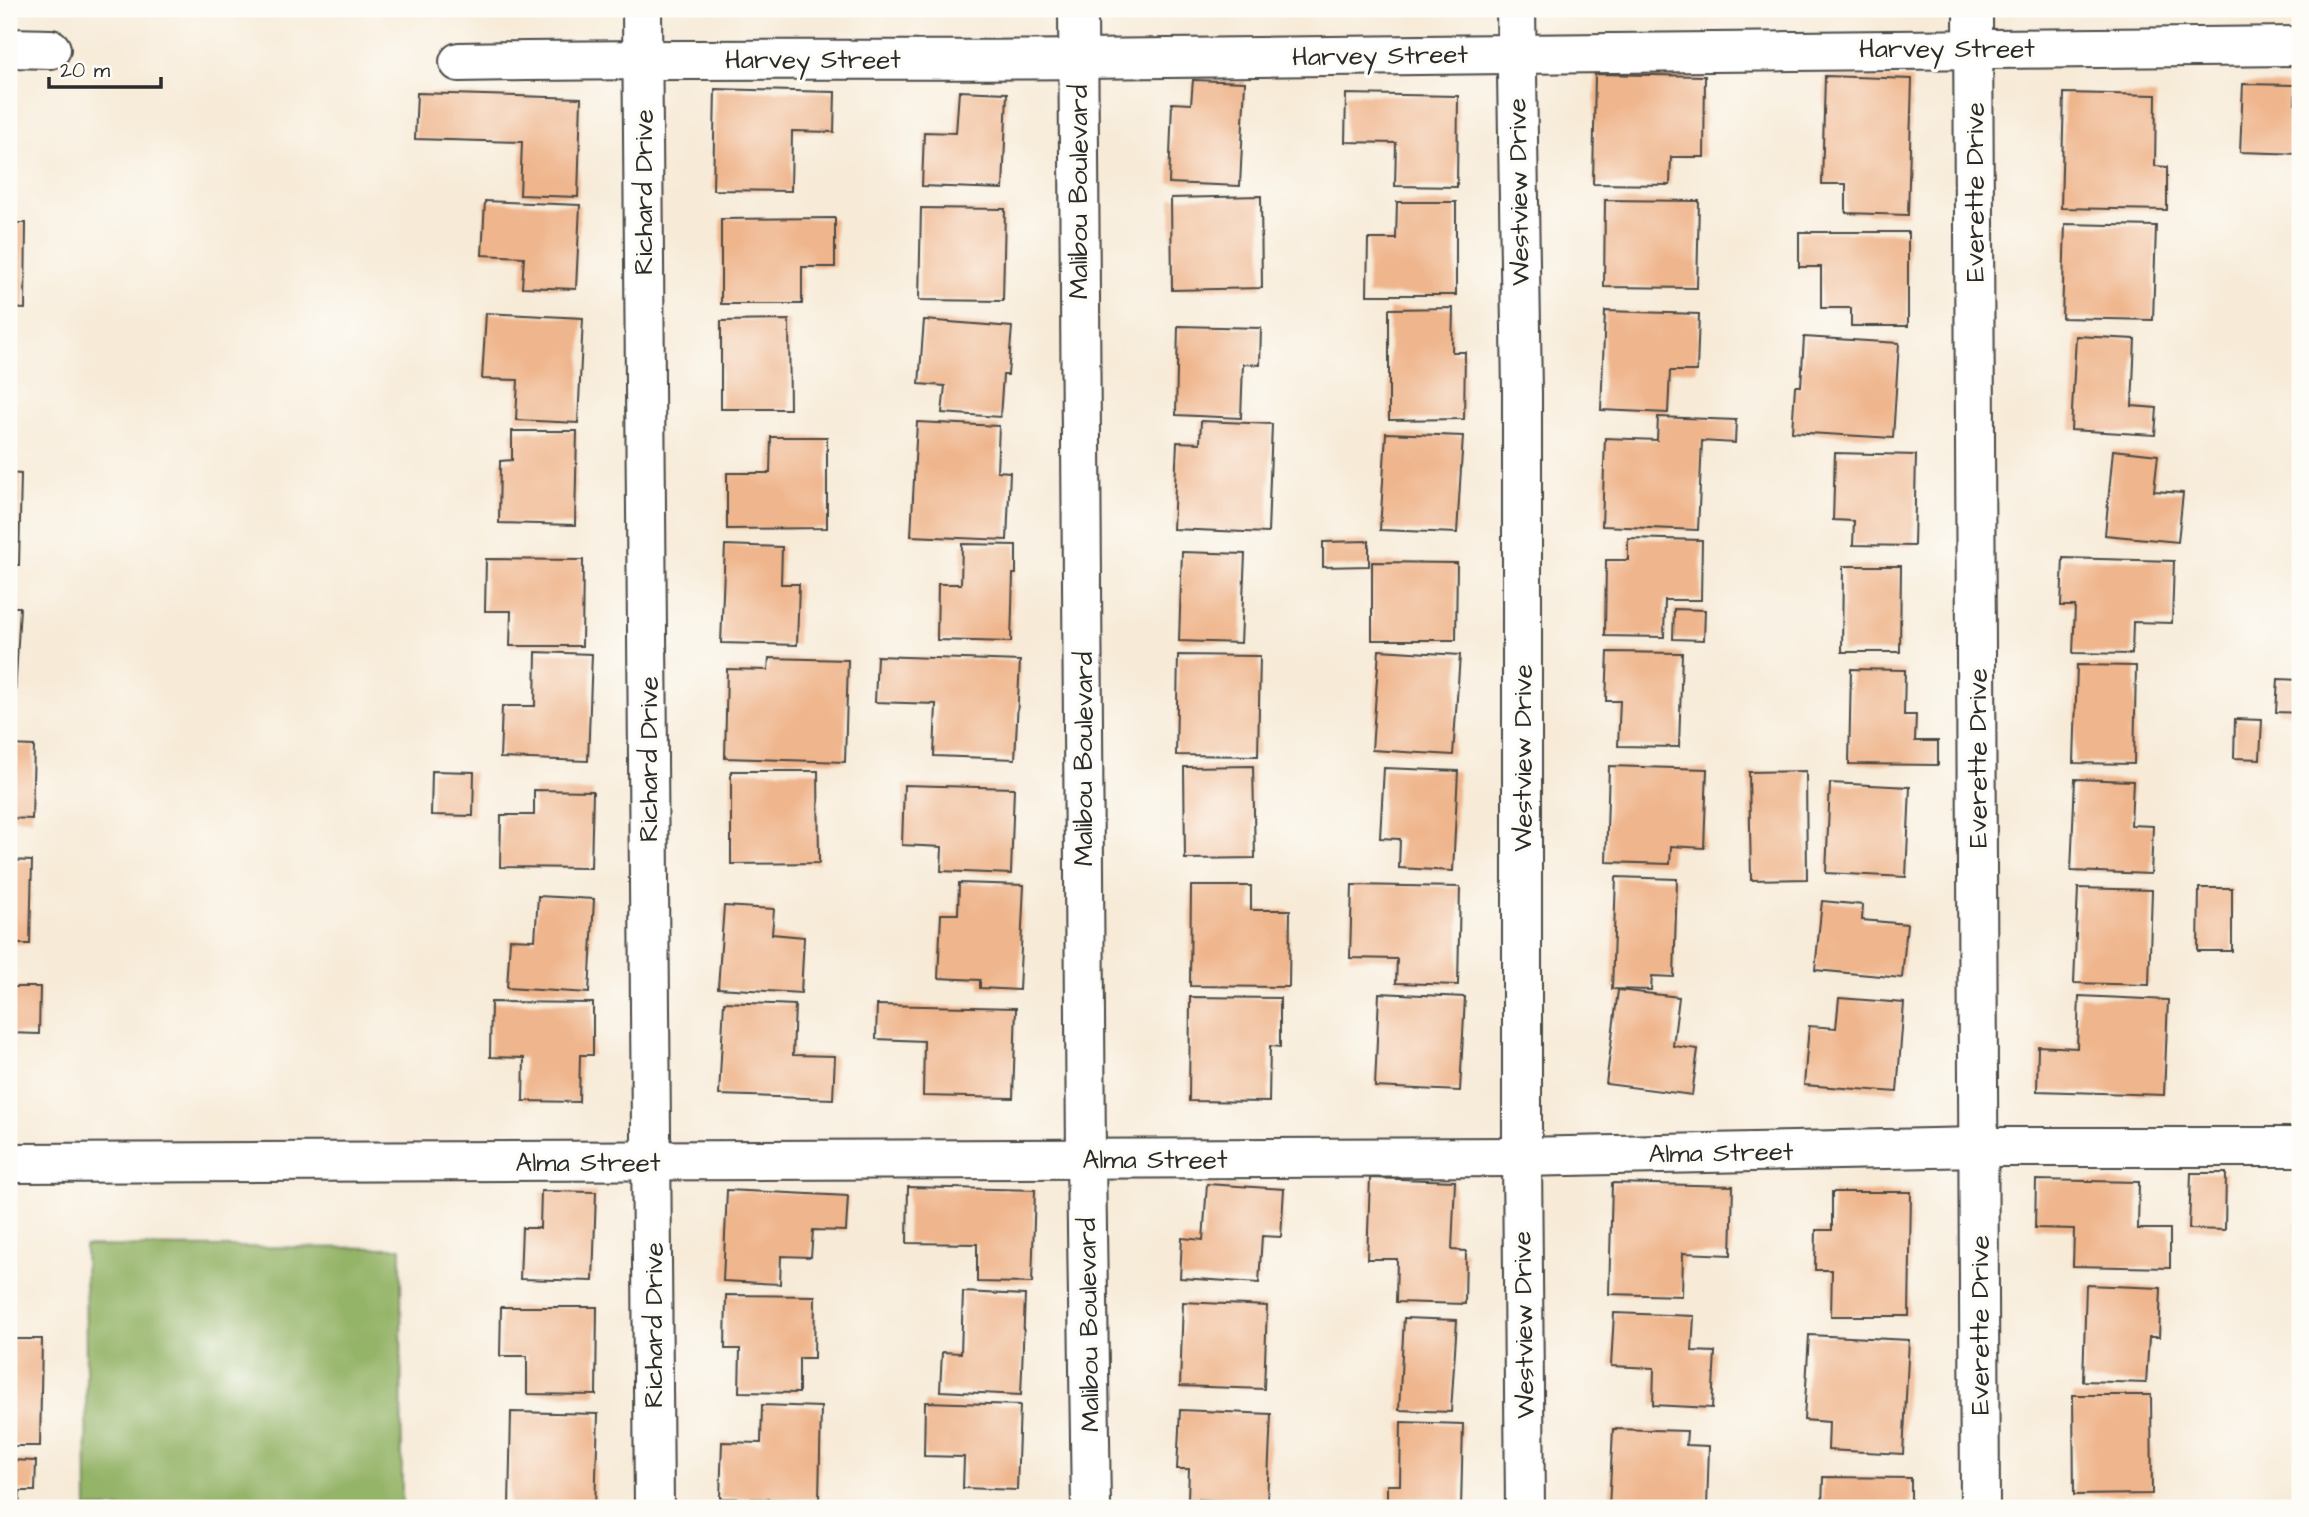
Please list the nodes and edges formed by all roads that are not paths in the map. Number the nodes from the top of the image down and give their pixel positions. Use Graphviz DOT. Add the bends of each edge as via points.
graph roads {
  1 [pos="642,9"];
  2 [pos="1078,9"];
  3 [pos="1516,9"];
  4 [pos="1973,9"];
  5 [pos="2300,46"];
  6 [pos="9,48"];
  7 [pos="1973,48"];
  8 [pos="51,49"];
  9 [pos="1515,53"];
  10 [pos="642,59"];
  11 [pos="1076,59"];
  12 [pos="459,62"];
  13 [pos="1979,1147"];
  14 [pos="2300,1147"];
  15 [pos="1522,1157"];
  16 [pos="1086,1159"];
  17 [pos="651,1161"];
  18 [pos="9,1163"];
  19 [pos="654,1508"];
  20 [pos="1091,1508"];
  21 [pos="1525,1508"];
  22 [pos="1980,1508"];
  1 -- 10 [label="street, Richard Drive"];
  2 -- 11 [label="street, Malibou Boulevard"];
  3 -- 9 [label="street, Westview Drive"];
  4 -- 7 [label="street, Everette Drive"];
  5 -- 7 [label="street, Harvey Street"];
  6 -- 8 [label="street"];
  7 -- 9 [label="street, Harvey Street"];
  7 -- 13 [label="street, Everette Drive"];
  9 -- 11 [label="street, Harvey Street"];
  9 -- 15 [label="street, Westview Drive" via="1522,393"];
  10 -- 11 [label="street, Harvey Street"];
  10 -- 12 [label="street, Harvey Street"];
  10 -- 17 [label="street, Richard Drive"];
  11 -- 16 [label="street, Malibou Boulevard"];
  13 -- 14 [label="street, Alma Street"];
  13 -- 15 [label="street, Alma Street"];
  13 -- 22 [label="street, Everette Drive"];
  15 -- 16 [label="street, Alma Street"];
  15 -- 21 [label="street, Westview Drive"];
  16 -- 17 [label="street, Alma Street"];
  16 -- 20 [label="street, Malibou Boulevard"];
  17 -- 18 [label="street, Alma Street"];
  17 -- 19 [label="street, Richard Drive"];
}
